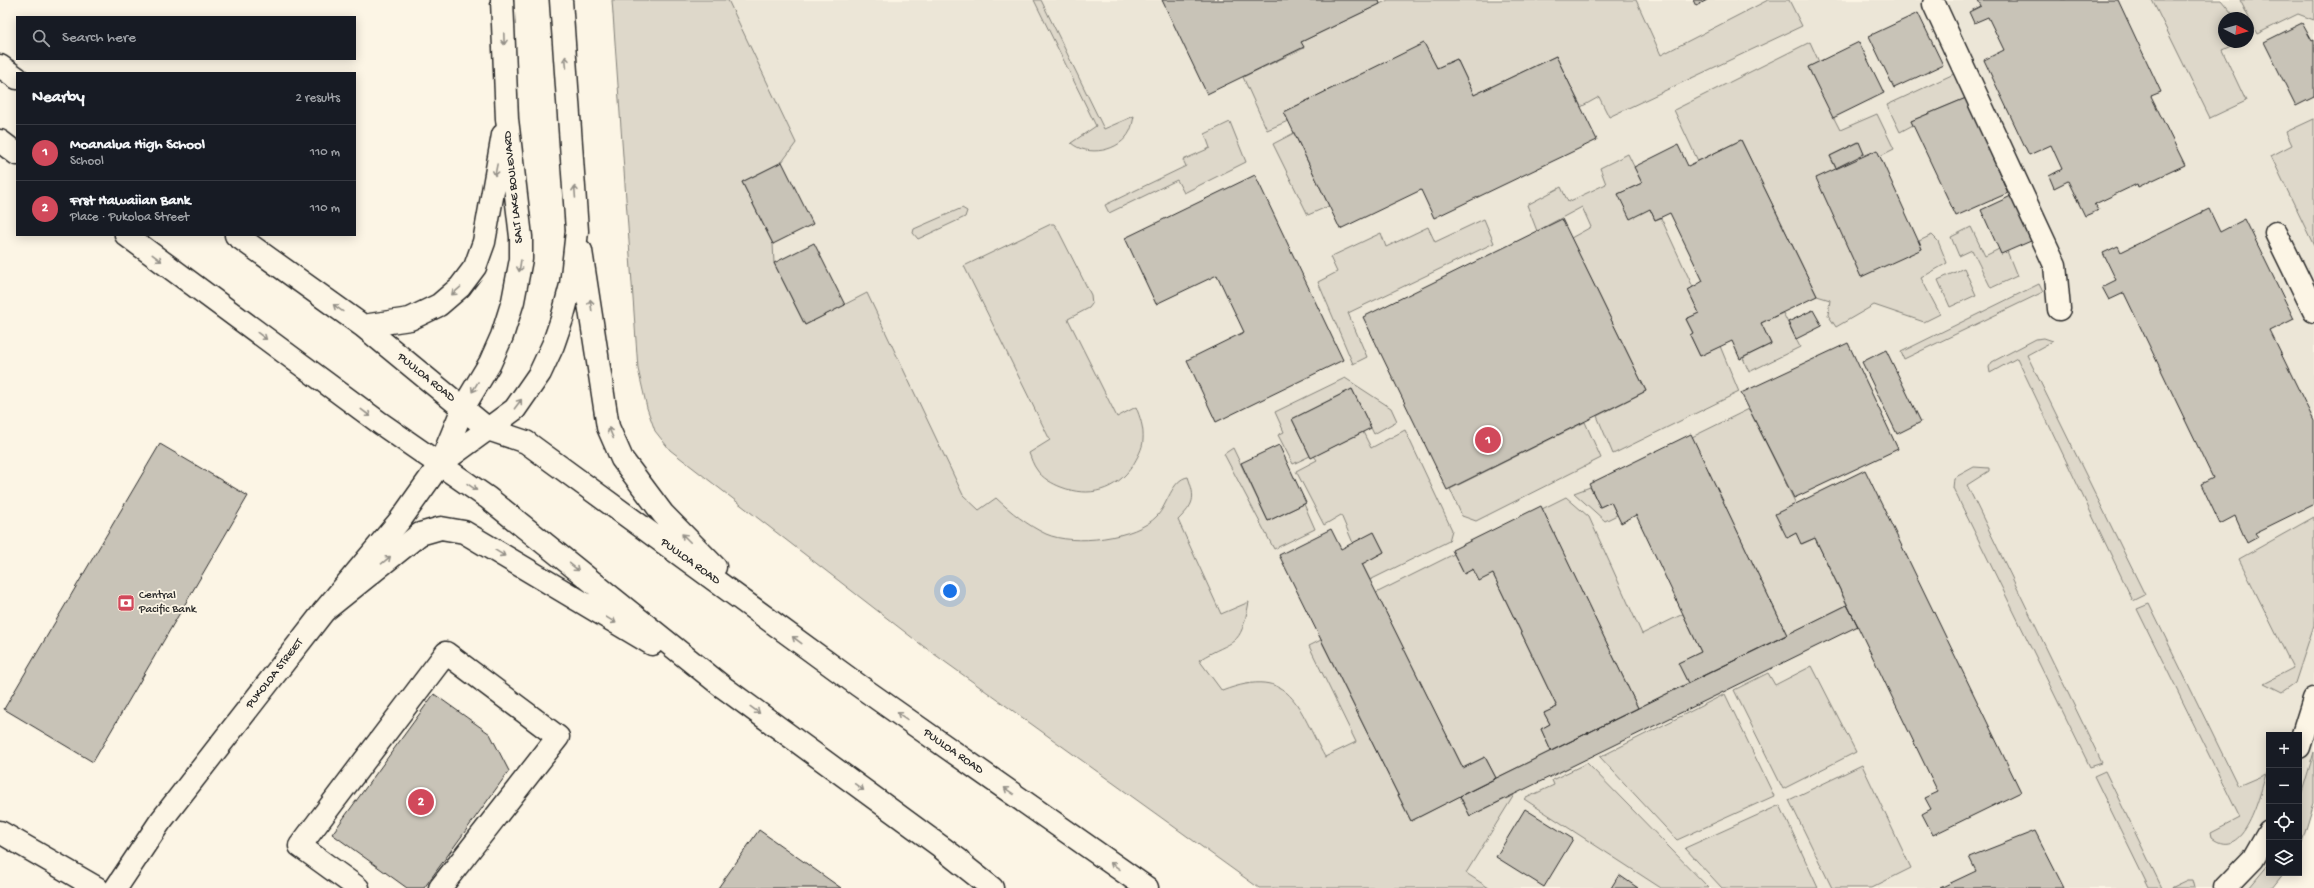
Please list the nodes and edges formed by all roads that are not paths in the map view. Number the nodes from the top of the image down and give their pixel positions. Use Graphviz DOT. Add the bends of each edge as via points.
graph roads {
  1 [pos="502,0"];
  2 [pos="561,0"];
  3 [pos="1934,4"];
  4 [pos="0,66"];
  5 [pos="16,77"];
  6 [pos="507,118"];
  7 [pos="0,141"];
  8 [pos="16,153"];
  9 [pos="577,231"];
  10 [pos="2276,233"];
  11 [pos="127,236"];
  12 [pos="237,236"];
  13 [pos="2059,309"];
  14 [pos="2314,311"];
  15 [pos="363,326"];
  16 [pos="463,408"];
  17 [pos="488,430"];
  18 [pos="440,464"];
  19 [pos="324,611"];
  20 [pos="763,615"];
  21 [pos="723,687"];
  22 [pos="2314,699"];
  23 [pos="2302,737"];
  24 [pos="0,832"];
  25 [pos="2266,836"];
  26 [pos="944,850"];
  27 [pos="97,888"];
  28 [pos="116,888"];
  29 [pos="356,888"];
  30 [pos="440,888"];
  31 [pos="992,888"];
  32 [pos="1002,888"];
  33 [pos="1147,888"];
  34 [pos="2225,888"];
  1 -- 6 [label="main road, SALT LAKE BOULEVARD, one-way"];
  9 -- 2 [label="main road, one-way"];
  3 -- 13 [label="main road" via="2055,265"];
  4 -- 5 [label="main road"];
  6 -- 15 [label="main road, one-way" via="484,242 475,267 460,287 439,305 410,319"];
  6 -- 16 [label="main road, SALT LAKE BOULEVARD, one-way" via="521,237 518,276 513,302 499,342"];
  7 -- 8 [label="main road"];
  17 -- 9 [label="main road, one-way" via="515,408 540,373 553,345 571,285"];
  20 -- 9 [label="main road, one-way" via="663,514 622,459 608,427 589,292"];
  10 -- 14 [label="main road"];
  11 -- 18 [label="main road, one-way" via="380,423"];
  15 -- 12 [label="main road, PUULOA ROAD, one-way"];
  15 -- 16 [label="main road, PUULOA ROAD"];
  16 -- 17 [label="main road, PUULOA ROAD"];
  16 -- 18 [label="main road, SALT LAKE BOULEVARD"];
  17 -- 18 [label="main road"];
  17 -- 20 [label="main road, PUULOA ROAD" via="526,442"];
  18 -- 19 [label="main road, PUKOLOA STREET" via="401,519"];
  18 -- 21 [label="main road, one-way" via="488,498"];
  19 -- 21 [label="main road, one-way" via="420,534 441,528 464,532"];
  19 -- 28 [label="main road, PUKOLOA STREET" via="160,822"];
  33 -- 20 [label="main road, PUULOA ROAD, one-way" via="858,685"];
  21 -- 26 [label="main road, one-way"];
  22 -- 23 [label="main road"];
  24 -- 27 [label="main road"];
  25 -- 34 [label="main road" via="2253,859"];
  26 -- 31 [label="main road"];
  26 -- 32 [label="main road"];
  29 -- 30 [label="main road" via="300,846 446,653 558,737"];
}
